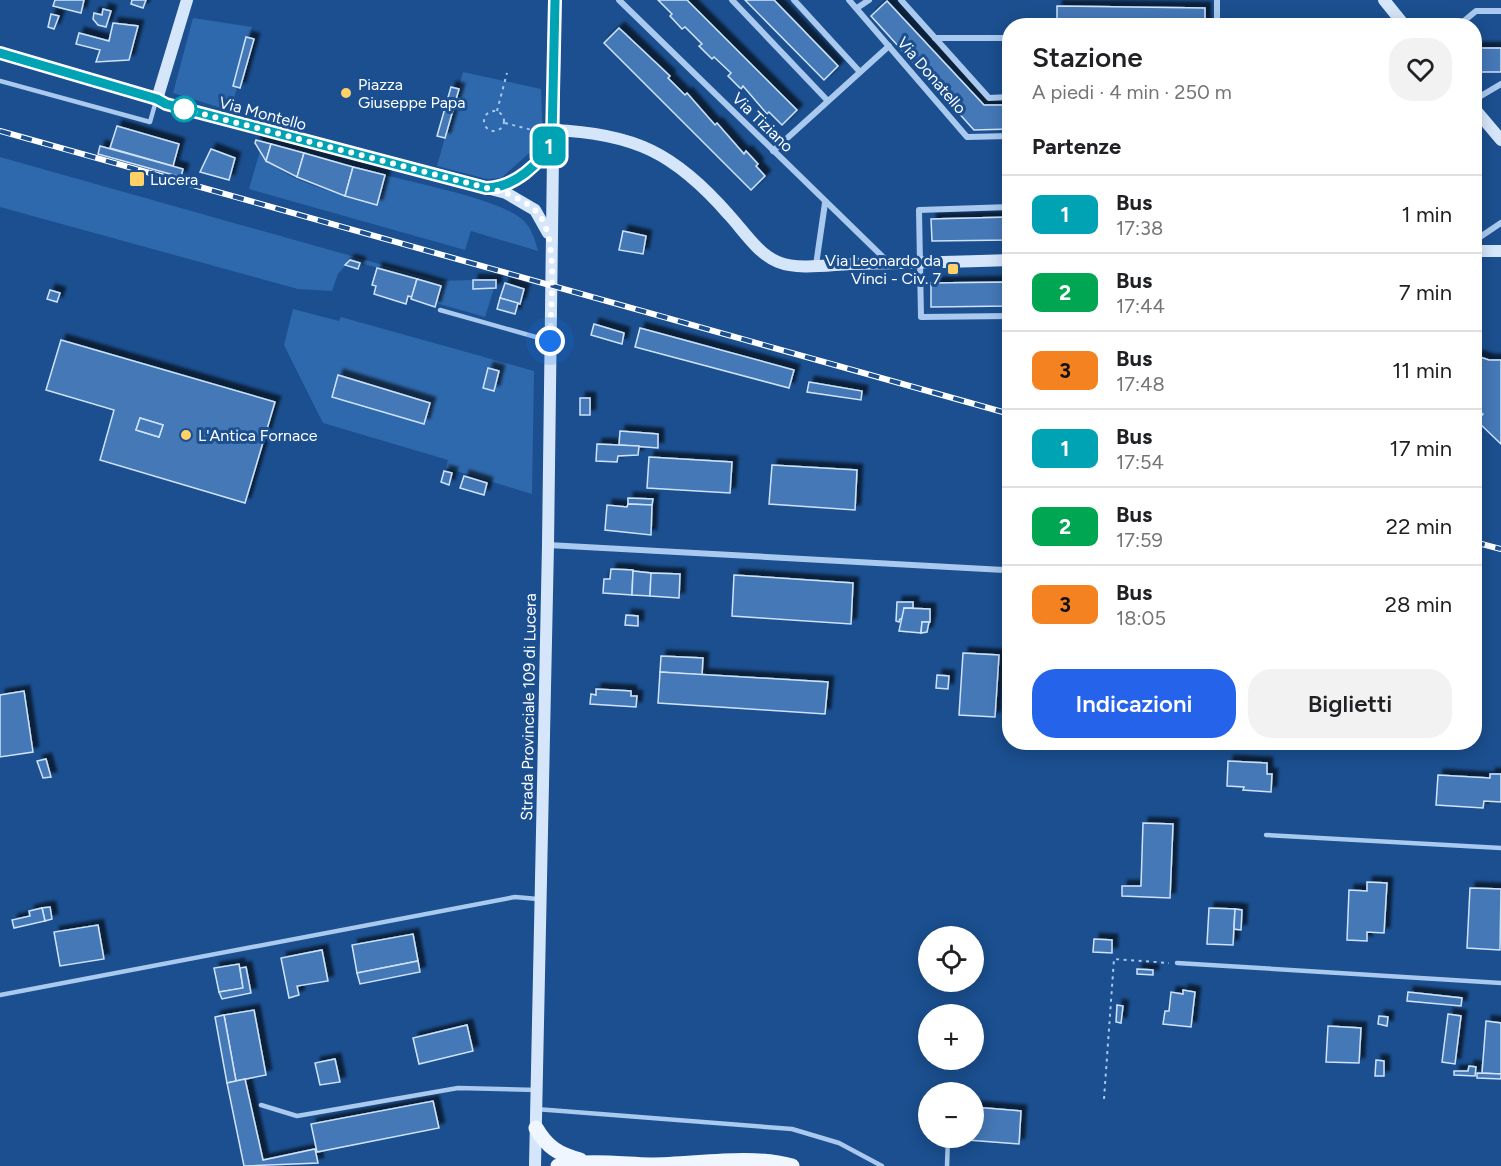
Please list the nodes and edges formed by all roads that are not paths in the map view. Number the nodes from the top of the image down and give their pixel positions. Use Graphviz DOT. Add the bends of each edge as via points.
graph roads {
  1 [pos="187,0"];
  2 [pos="555,0"];
  3 [pos="619,0"];
  4 [pos="732,0"];
  5 [pos="794,0"];
  6 [pos="849,0"];
  7 [pos="869,0"];
  8 [pos="902,0"];
  9 [pos="1217,0"];
  10 [pos="1384,0"];
  11 [pos="857,8"];
  12 [pos="1501,11"];
  13 [pos="1217,18"];
  14 [pos="1399,18"];
  15 [pos="1468,18"];
  16 [pos="935,38"];
  17 [pos="1002,38"];
  18 [pos="889,46"];
  19 [pos="0,53"];
  20 [pos="860,72"];
  21 [pos="0,81"];
  22 [pos="1501,84"];
  23 [pos="1482,95"];
  24 [pos="1002,97"];
  25 [pos="157,99"];
  26 [pos="827,100"];
  27 [pos="1482,117"];
  28 [pos="552,134"];
  29 [pos="1002,136"];
  30 [pos="1501,140"];
  31 [pos="773,152"];
  32 [pos="486,188"];
  33 [pos="825,202"];
  34 [pos="1002,207"];
  35 [pos="1501,223"];
  36 [pos="1482,236"];
  37 [pos="550,249"];
  38 [pos="1482,251"];
  39 [pos="1501,251"];
  40 [pos="1002,260"];
  41 [pos="889,263"];
  42 [pos="920,263"];
  43 [pos="816,265"];
  44 [pos="440,310"];
  45 [pos="1002,316"];
  46 [pos="550,341"];
  47 [pos="548,545"];
  48 [pos="1002,570"];
  49 [pos="1266,835"];
  50 [pos="1501,848"];
  51 [pos="541,899"];
  52 [pos="1178,963"];
  53 [pos="1501,983"];
  54 [pos="0,995"];
  55 [pos="537,1090"];
  56 [pos="261,1105"];
  57 [pos="536,1109"];
  58 [pos="536,1128"];
  59 [pos="948,1148"];
  60 [pos="585,1162"];
  61 [pos="650,1165"];
  62 [pos="535,1166"];
  63 [pos="558,1166"];
  64 [pos="792,1166"];
  65 [pos="882,1166"];
  66 [pos="947,1166"];
  1 -- 25 [label="main road"];
  2 -- 28 [label="main road"];
  3 -- 31 [label="street, Via Tiziano"];
  4 -- 26 [label="street"];
  5 -- 20 [label="street"];
  6 -- 11 [label="street, Via Donatello"];
  7 -- 11 [label="street"];
  8 -- 16 [label="street"];
  9 -- 13 [label="street"];
  10 -- 14 [label="main road"];
  11 -- 18 [label="street, Via Donatello"];
  12 -- 15 [label="street" via="1476,11"];
  16 -- 17 [label="street"];
  16 -- 24 [label="street" via="989,98"];
  18 -- 20 [label="street"];
  18 -- 29 [label="street, Via Donatello" via="968,136"];
  19 -- 25 [label="main road, Via Montello"];
  20 -- 26 [label="street"];
  21 -- 25 [label="lane" via="150,122"];
  22 -- 23 [label="street"];
  25 -- 32 [label="main road, Via Montello"];
  26 -- 31 [label="street"];
  27 -- 30 [label="main road"];
  28 -- 32 [label="main road, Via Montello" via="544,153 516,180 502,187"];
  28 -- 37 [label="main road"];
  28 -- 43 [label="main road" via="598,133 662,154 717,200 771,258 780,263"];
  31 -- 33 [label="street, Via Tiziano"];
  32 -- 37 [label="main road, Via Montello" via="517,198 535,210 545,225"];
  33 -- 41 [label="street, Via Tiziano"];
  33 -- 43 [label="street"];
  34 -- 42 [label="street" via="919,210"];
  35 -- 36 [label="street"];
  37 -- 46 [label="main road, Strada Provinciale 109 di Lucera"];
  38 -- 39 [label="main road"];
  40 -- 42 [label="main road"];
  41 -- 42 [label="main road"];
  41 -- 43 [label="main road"];
  42 -- 45 [label="street" via="921,317"];
  44 -- 46 [label="lane"];
  46 -- 47 [label="main road, Strada Provinciale 109 di Lucera"];
  47 -- 48 [label="street"];
  47 -- 51 [label="main road, Strada Provinciale 109 di Lucera"];
  49 -- 50 [label="lane"];
  51 -- 54 [label="lane" via="515,897"];
  51 -- 55 [label="main road, Strada Provinciale 109 di Lucera"];
  52 -- 53 [label="lane"];
  55 -- 56 [label="lane" via="458,1088 297,1116"];
  55 -- 57 [label="main road, Strada Provinciale 109 di Lucera"];
  57 -- 58 [label="main road, Strada Provinciale 109 di Lucera"];
  57 -- 65 [label="lane" via="792,1129 839,1143"];
  58 -- 60 [label="main road" via="545,1144 559,1154"];
  58 -- 62 [label="main road, Strada Provinciale 109 di Lucera"];
  59 -- 66 [label="lane"];
  60 -- 61 [label="main road"];
  60 -- 63 [label="main road"];
  61 -- 64 [label="main road" via="726,1162"];
}
